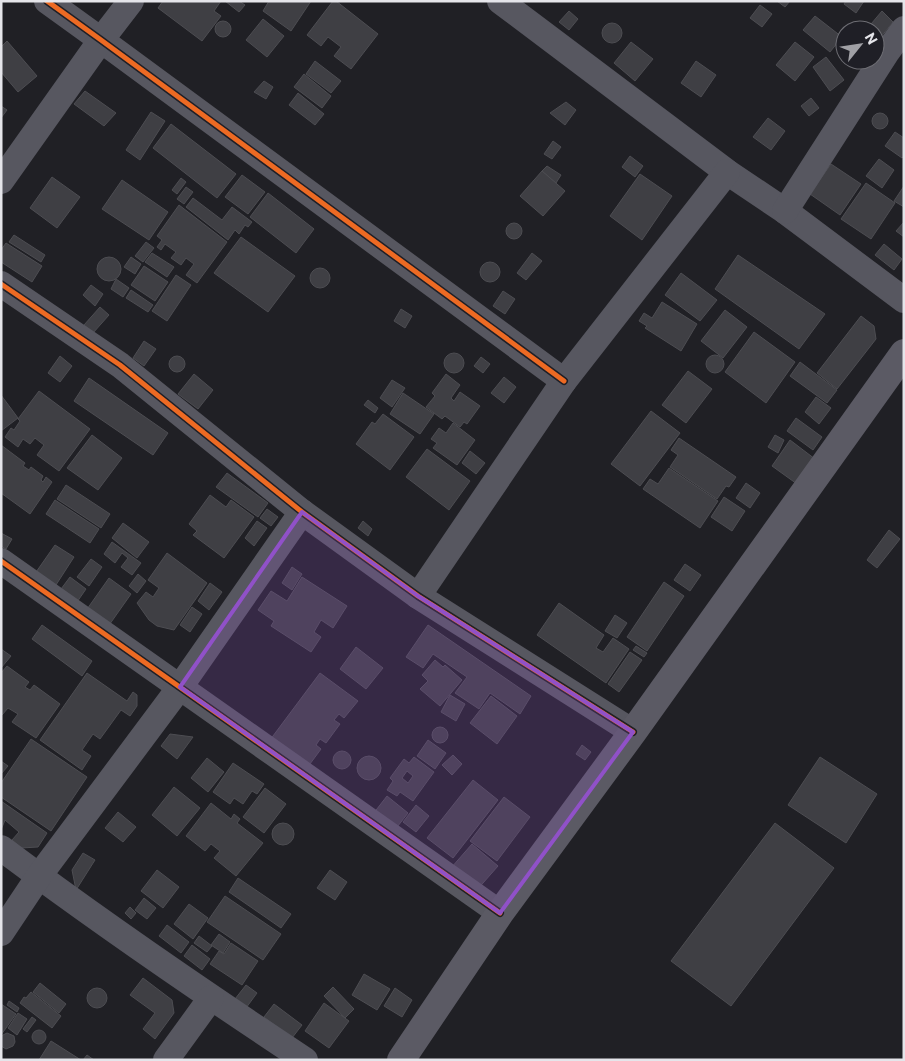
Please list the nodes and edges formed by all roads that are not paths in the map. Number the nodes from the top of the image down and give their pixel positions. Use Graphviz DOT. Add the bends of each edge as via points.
graph roads {
  1 [pos="47,1"];
  2 [pos="131,1"];
  3 [pos="500,1"];
  4 [pos="904,29"];
  5 [pos="101,40"];
  6 [pos="727,172"];
  7 [pos="1,181"];
  8 [pos="785,211"];
  9 [pos="1,284"];
  10 [pos="904,300"];
  11 [pos="904,353"];
  12 [pos="564,381"];
  13 [pos="302,512"];
  14 [pos="1,561"];
  15 [pos="418,596"];
  16 [pos="180,687"];
  17 [pos="633,732"];
  18 [pos="1,848"];
  19 [pos="38,876"];
  20 [pos="500,913"];
  21 [pos="1,933"];
  22 [pos="211,998"];
  23 [pos="166,1060"];
  24 [pos="305,1060"];
  25 [pos="401,1060"];
  1 -- 5 [label="street"];
  2 -- 5 [label="street"];
  3 -- 6 [label="street"];
  4 -- 8 [label="street"];
  5 -- 7 [label="street"];
  5 -- 12 [label="street"];
  6 -- 8 [label="street"];
  6 -- 12 [label="street"];
  8 -- 10 [label="street"];
  9 -- 13 [label="street" via="120,365"];
  11 -- 17 [label="highway"];
  12 -- 15 [label="street"];
  13 -- 15 [label="street"];
  13 -- 16 [label="street"];
  14 -- 16 [label="street"];
  15 -- 17 [label="street"];
  16 -- 19 [label="street"];
  16 -- 20 [label="street"];
  17 -- 20 [label="highway"];
  18 -- 19 [label="street"];
  19 -- 21 [label="street"];
  19 -- 22 [label="street"];
  20 -- 25 [label="highway"];
  22 -- 23 [label="street"];
  22 -- 24 [label="street"];
}
